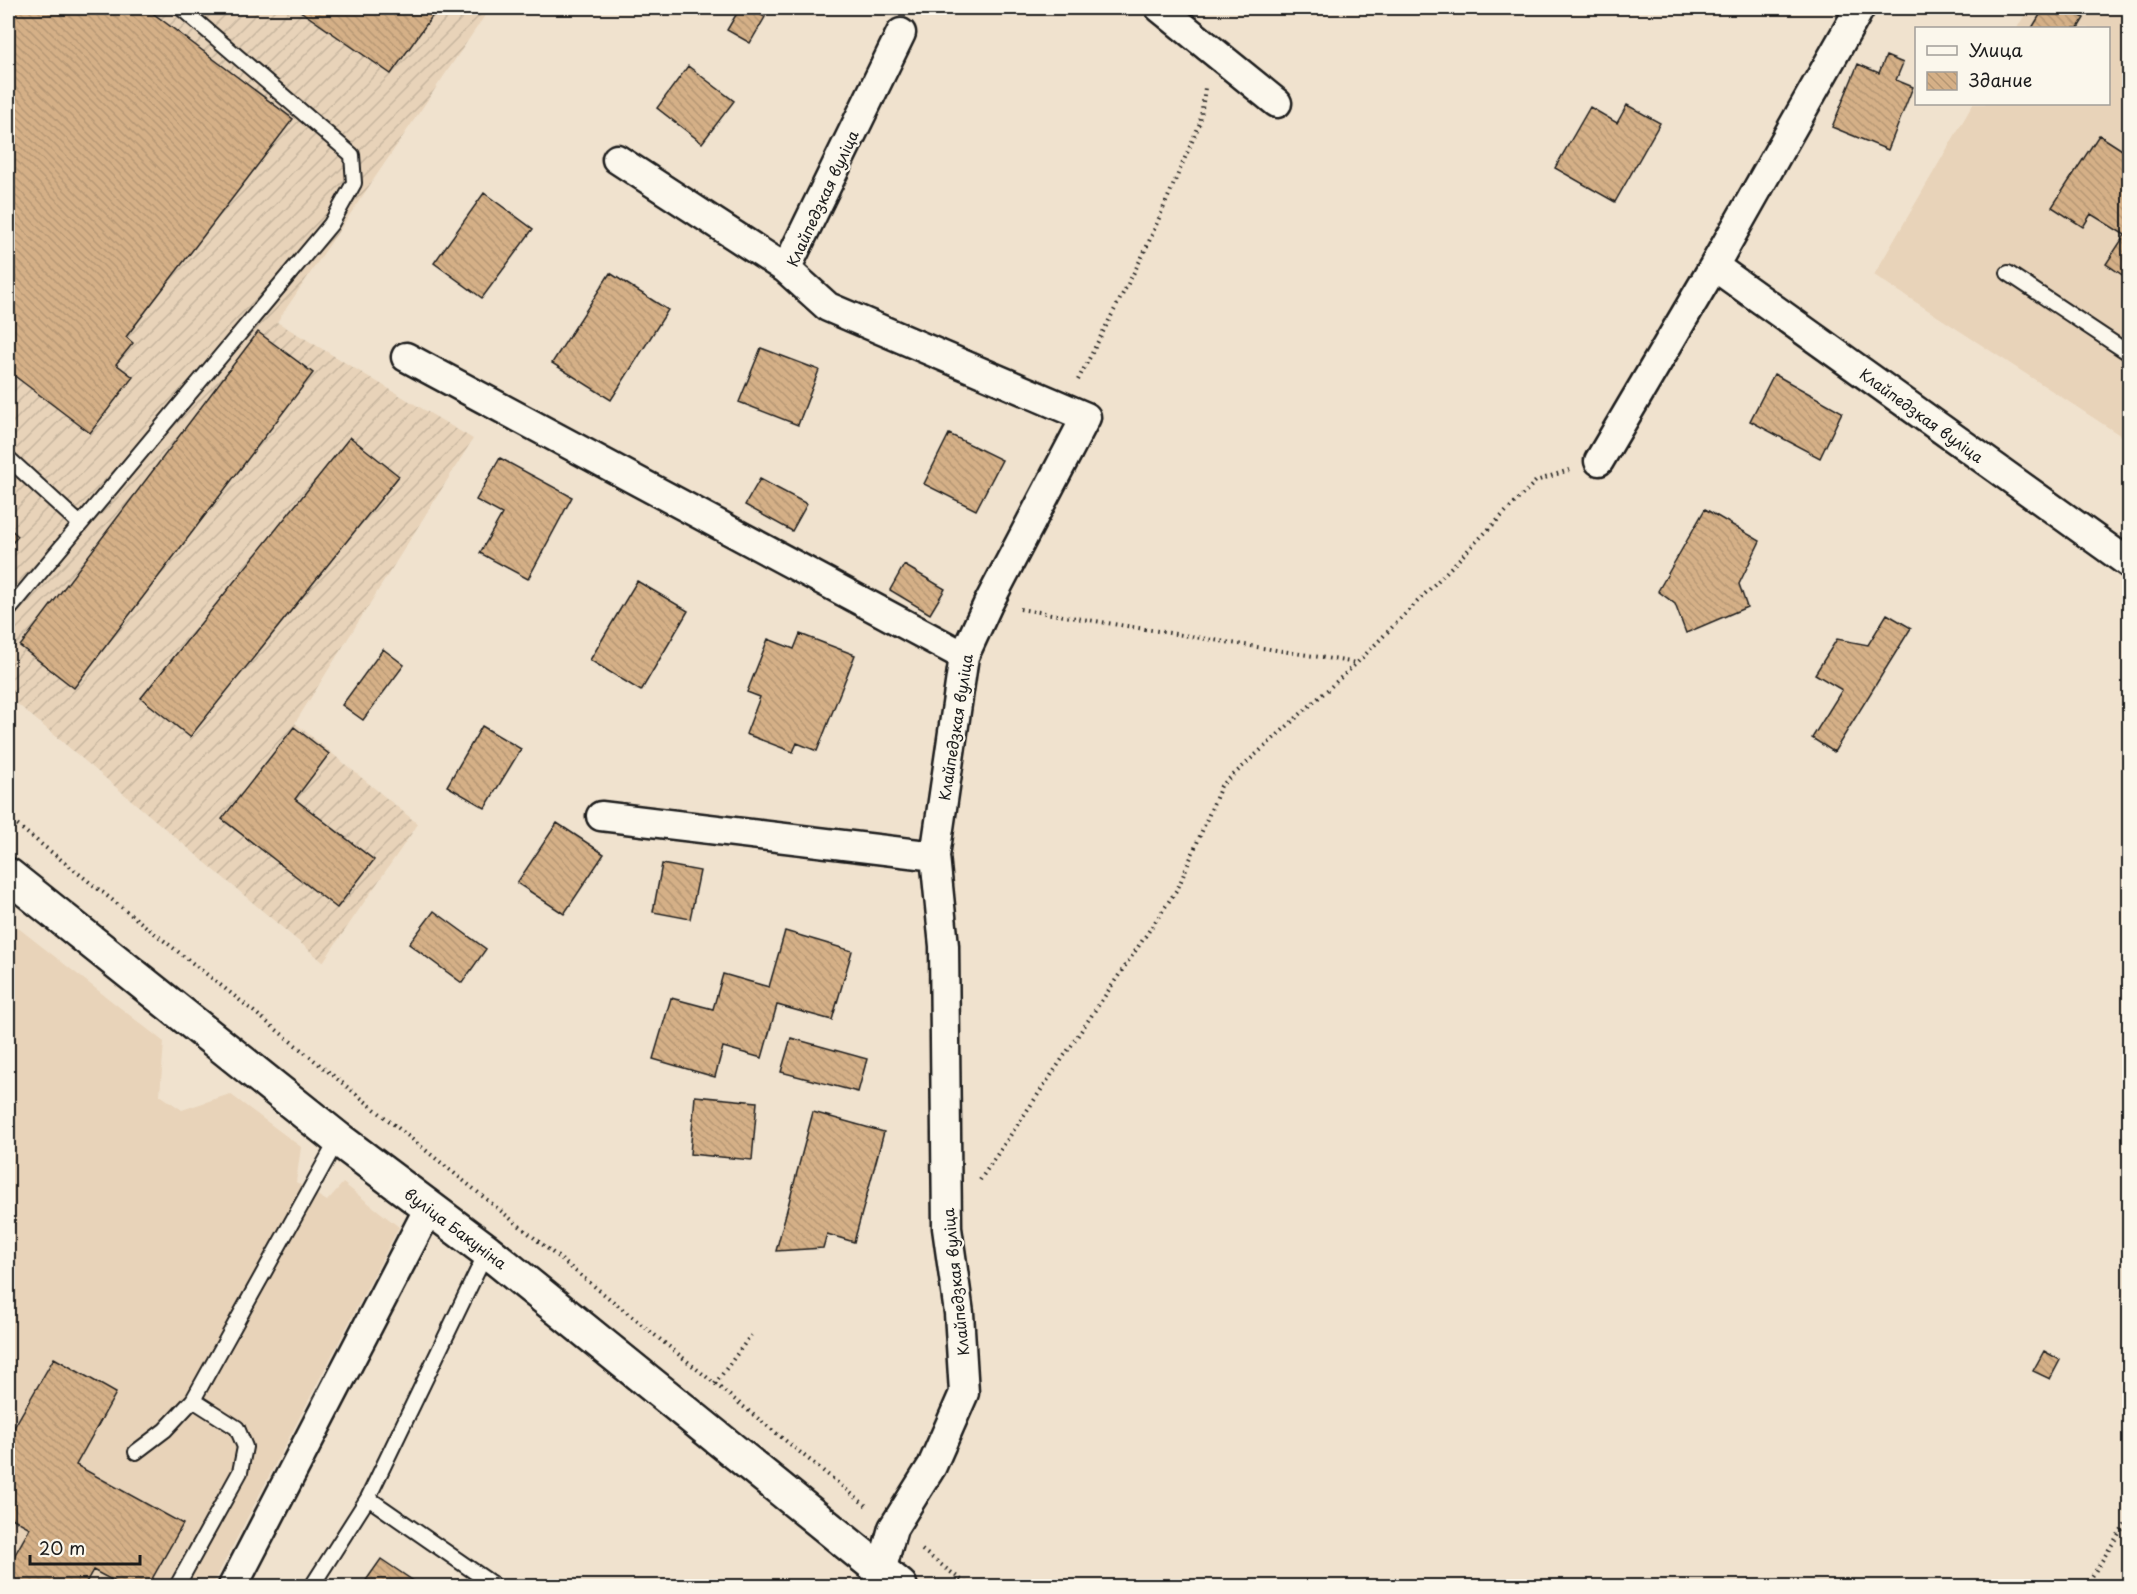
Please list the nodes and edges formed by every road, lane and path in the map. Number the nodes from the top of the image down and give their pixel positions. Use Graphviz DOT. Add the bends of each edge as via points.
graph roads {
  1 [pos="181,8"];
  2 [pos="1160,8"];
  3 [pos="1860,8"];
  4 [pos="901,33"];
  5 [pos="1211,49"];
  6 [pos="1277,103"];
  7 [pos="616,159"];
  8 [pos="1714,266"];
  9 [pos="786,269"];
  10 [pos="2007,273"];
  11 [pos="2130,354"];
  12 [pos="406,357"];
  13 [pos="1064,407"];
  14 [pos="8,458"];
  15 [pos="1599,461"];
  16 [pos="80,524"];
  17 [pos="2130,564"];
  18 [pos="987,604"];
  19 [pos="8,610"];
  20 [pos="964,656"];
  21 [pos="1357,663"];
  22 [pos="602,816"];
  23 [pos="8,818"];
  24 [pos="935,856"];
  25 [pos="8,875"];
  26 [pos="338,1139"];
  27 [pos="429,1208"];
  28 [pos="947,1228"];
  29 [pos="487,1251"];
  30 [pos="751,1335"];
  31 [pos="715,1384"];
  32 [pos="193,1400"];
  33 [pos="136,1452"];
  34 [pos="368,1498"];
  35 [pos="2130,1516"];
  36 [pos="893,1528"];
  37 [pos="890,1579"];
  38 [pos="177,1587"];
  39 [pos="233,1587"];
  40 [pos="312,1587"];
  41 [pos="495,1587"];
  42 [pos="969,1587"];
  43 [pos="2086,1587"];
  1 -- 16 [label="lane" via="352,155 354,183 331,224"];
  2 -- 5 [label="street"];
  3 -- 8 [label="street"];
  4 -- 9 [label="street, Клайпедзкая вуліца"];
  5 -- 6 [label="street"];
  5 -- 13 [label="path" via="1200,123 1144,253"];
  7 -- 9 [label="street"];
  8 -- 15 [label="street"];
  8 -- 17 [label="street, Клайпедзкая вуліца"];
  9 -- 13 [label="street, Клайпедзкая вуліца" via="828,307"];
  10 -- 11 [label="lane"];
  12 -- 20 [label="street"];
  13 -- 18 [label="street, Клайпедзкая вуліца" via="1086,417"];
  14 -- 16 [label="lane"];
  15 -- 21 [label="path" via="1536,481"];
  16 -- 19 [label="lane"];
  18 -- 20 [label="street, Клайпедзкая вуліца"];
  18 -- 21 [label="path"];
  20 -- 24 [label="street, Клайпедзкая вуліца"];
  21 -- 28 [label="path" via="1221,786 1178,888"];
  22 -- 24 [label="street"];
  23 -- 31 [label="path"];
  24 -- 28 [label="street, Клайпедзкая вуліца" via="944,945"];
  25 -- 26 [label="street, вуліца Бакуніна"];
  26 -- 27 [label="street, вуліца Бакуніна"];
  26 -- 32 [label="lane"];
  27 -- 29 [label="street, вуліца Бакуніна"];
  27 -- 39 [label="street"];
  28 -- 36 [label="street, Клайпедзкая вуліца" via="960,1313 964,1393 932,1466"];
  29 -- 34 [label="lane"];
  29 -- 37 [label="street, вуліца Бакуніна"];
  30 -- 31 [label="path"];
  31 -- 36 [label="path"];
  32 -- 33 [label="lane" via="165,1430"];
  32 -- 38 [label="lane" via="237,1428 245,1447 240,1472"];
  34 -- 40 [label="lane"];
  34 -- 41 [label="lane"];
  35 -- 43 [label="path"];
  36 -- 37 [label="street, Клайпедзкая вуліца"];
  36 -- 42 [label="path"];
}
